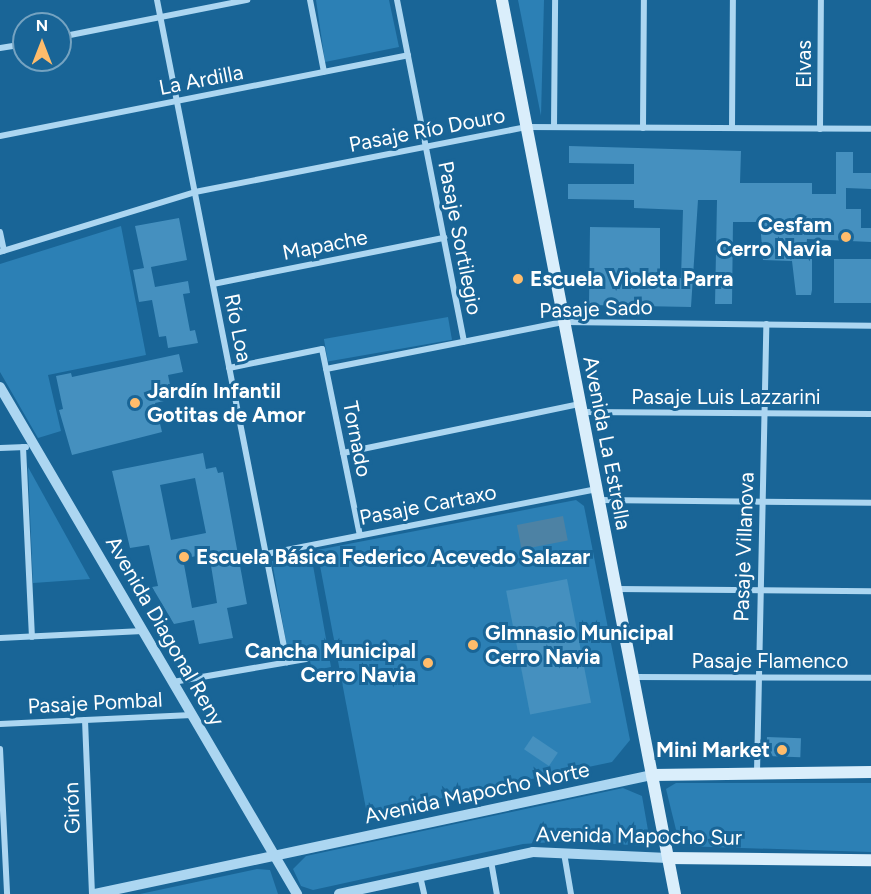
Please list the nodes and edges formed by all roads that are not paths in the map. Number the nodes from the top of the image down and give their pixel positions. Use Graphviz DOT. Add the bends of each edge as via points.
graph roads {
  1 [pos="157,0"];
  2 [pos="247,0"];
  3 [pos="310,0"];
  4 [pos="397,0"];
  5 [pos="502,0"];
  6 [pos="555,0"];
  7 [pos="644,0"];
  8 [pos="733,0"];
  9 [pos="821,0"];
  10 [pos="161,17"];
  11 [pos="72,35"];
  12 [pos="408,55"];
  13 [pos="324,72"];
  14 [pos="177,101"];
  15 [pos="526,127"];
  16 [pos="554,127"];
  17 [pos="643,128"];
  18 [pos="732,128"];
  19 [pos="820,129"];
  20 [pos="871,129"];
  21 [pos="0,136"];
  22 [pos="426,147"];
  23 [pos="195,192"];
  24 [pos="0,232"];
  25 [pos="444,238"];
  26 [pos="2,251"];
  27 [pos="213,284"];
  28 [pos="564,322"];
  29 [pos="766,324"];
  30 [pos="871,326"];
  31 [pos="464,341"];
  32 [pos="229,368"];
  33 [pos="326,369"];
  34 [pos="0,387"];
  35 [pos="581,408"];
  36 [pos="765,414"];
  37 [pos="871,414"];
  38 [pos="23,447"];
  39 [pos="35,447"];
  40 [pos="0,448"];
  41 [pos="343,453"];
  42 [pos="598,494"];
  43 [pos="764,501"];
  44 [pos="871,502"];
  45 [pos="360,535"];
  46 [pos="266,554"];
  47 [pos="616,589"];
  48 [pos="760,590"];
  49 [pos="871,591"];
  50 [pos="143,631"];
  51 [pos="32,637"];
  52 [pos="0,638"];
  53 [pos="306,658"];
  54 [pos="287,662"];
  55 [pos="633,677"];
  56 [pos="757,678"];
  57 [pos="871,678"];
  58 [pos="173,682"];
  59 [pos="192,715"];
  60 [pos="85,720"];
  61 [pos="0,724"];
  62 [pos="0,749"];
  63 [pos="757,772"];
  64 [pos="871,772"];
  65 [pos="652,775"];
  66 [pos="564,851"];
  67 [pos="275,855"];
  68 [pos="668,858"];
  69 [pos="871,860"];
  70 [pos="491,861"];
  71 [pos="420,876"];
  72 [pos="7,894"];
  73 [pos="94,894"];
  74 [pos="297,894"];
  75 [pos="339,894"];
  76 [pos="424,894"];
  77 [pos="497,894"];
  78 [pos="571,894"];
  79 [pos="675,894"];
  1 -- 10 [label="street, Río Loa"];
  2 -- 10 [label="street"];
  3 -- 13 [label="street"];
  4 -- 12 [label="street, Pasaje Sortilegio"];
  5 -- 15 [label="main road, Avenida La Estrella"];
  6 -- 16 [label="street"];
  7 -- 17 [label="street"];
  8 -- 18 [label="street"];
  9 -- 19 [label="street, Elvas"];
  10 -- 11 [label="street"];
  10 -- 14 [label="street, Río Loa"];
  12 -- 13 [label="street, La Ardilla"];
  12 -- 22 [label="street, Pasaje Sortilegio"];
  13 -- 14 [label="street, La Ardilla"];
  14 -- 21 [label="street, La Ardilla"];
  14 -- 23 [label="street, Río Loa"];
  15 -- 16 [label="street, Pasaje Río Douro"];
  15 -- 22 [label="street, Pasaje Río Douro"];
  15 -- 28 [label="main road, Avenida La Estrella"];
  16 -- 17 [label="street, Pasaje Río Douro"];
  17 -- 18 [label="street, Pasaje Río Douro"];
  18 -- 19 [label="street, Pasaje Río Douro"];
  19 -- 20 [label="street, Pasaje Río Douro"];
  22 -- 23 [label="street, Pasaje Río Douro"];
  22 -- 25 [label="street, Pasaje Sortilegio"];
  23 -- 26 [label="street, Pasaje Río Douro"];
  23 -- 27 [label="street, Río Loa"];
  24 -- 26 [label="street"];
  25 -- 27 [label="street, Mapache"];
  25 -- 31 [label="street, Pasaje Sortilegio"];
  27 -- 32 [label="street, Río Loa"];
  28 -- 29 [label="street, Pasaje Sado"];
  28 -- 31 [label="street, Pasaje Sado"];
  28 -- 35 [label="main road, Avenida La Estrella"];
  29 -- 30 [label="street, Pasaje Sado"];
  29 -- 36 [label="street, Pasaje Villanova"];
  31 -- 33 [label="street, Pasaje Sado"];
  32 -- 33 [label="street, Tornado" via="322,349"];
  32 -- 46 [label="street, Río Loa"];
  33 -- 41 [label="street, Tornado"];
  34 -- 39 [label="street, Avenida Diagonal Reny"];
  35 -- 36 [label="street, Pasaje Luis Lazzarini"];
  35 -- 41 [label="street, Pasaje Luis Lazzarini"];
  35 -- 42 [label="main road, Avenida La Estrella"];
  36 -- 37 [label="street, Pasaje Luis Lazzarini"];
  36 -- 43 [label="street, Pasaje Villanova"];
  38 -- 39 [label="street"];
  38 -- 40 [label="street"];
  38 -- 51 [label="street"];
  39 -- 50 [label="street, Avenida Diagonal Reny"];
  41 -- 45 [label="street, Tornado"];
  42 -- 43 [label="street, Pasaje Cartaxo"];
  42 -- 45 [label="street, Pasaje Cartaxo"];
  42 -- 47 [label="main road, Avenida La Estrella"];
  43 -- 44 [label="street, Pasaje Cartaxo"];
  43 -- 48 [label="street, Pasaje Villanova"];
  45 -- 46 [label="street, Pasaje Cartaxo"];
  46 -- 54 [label="street, Río Loa"];
  47 -- 48 [label="street"];
  47 -- 55 [label="main road, Avenida La Estrella"];
  48 -- 49 [label="street"];
  48 -- 56 [label="street, Pasaje Villanova"];
  50 -- 51 [label="street"];
  50 -- 58 [label="street, Avenida Diagonal Reny"];
  51 -- 52 [label="street"];
  53 -- 54 [label="street, Pasaje Pombal"];
  54 -- 58 [label="street, Pasaje Pombal"];
  55 -- 56 [label="street, Pasaje Flamenco"];
  55 -- 65 [label="main road, Avenida La Estrella"];
  56 -- 57 [label="street, Pasaje Flamenco"];
  56 -- 63 [label="street, Pasaje Villanova"];
  58 -- 59 [label="street, Avenida Diagonal Reny"];
  59 -- 60 [label="street, Pasaje Pombal"];
  59 -- 67 [label="street, Avenida Diagonal Reny"];
  60 -- 61 [label="street, Pasaje Pombal"];
  60 -- 73 [label="street, Girón"];
  62 -- 72 [label="street"];
  63 -- 64 [label="main road, Avenida Mapocho Norte"];
  63 -- 65 [label="main road, Avenida Mapocho Norte"];
  65 -- 67 [label="street, Avenida Mapocho Norte"];
  65 -- 68 [label="main road, Avenida La Estrella"];
  66 -- 68 [label="street, Avenida Mapocho Sur"];
  66 -- 70 [label="street, Avenida Mapocho Sur"];
  66 -- 78 [label="street"];
  67 -- 73 [label="street, Avenida Mapocho Norte"];
  67 -- 74 [label="street, Avenida Diagonal Reny"];
  68 -- 69 [label="main road, Avenida Mapocho Sur"];
  68 -- 79 [label="main road, Avenida La Estrella"];
  70 -- 71 [label="street, Avenida Mapocho Sur"];
  70 -- 77 [label="street"];
  71 -- 75 [label="street, Avenida Mapocho Sur"];
  71 -- 76 [label="street"];
}
